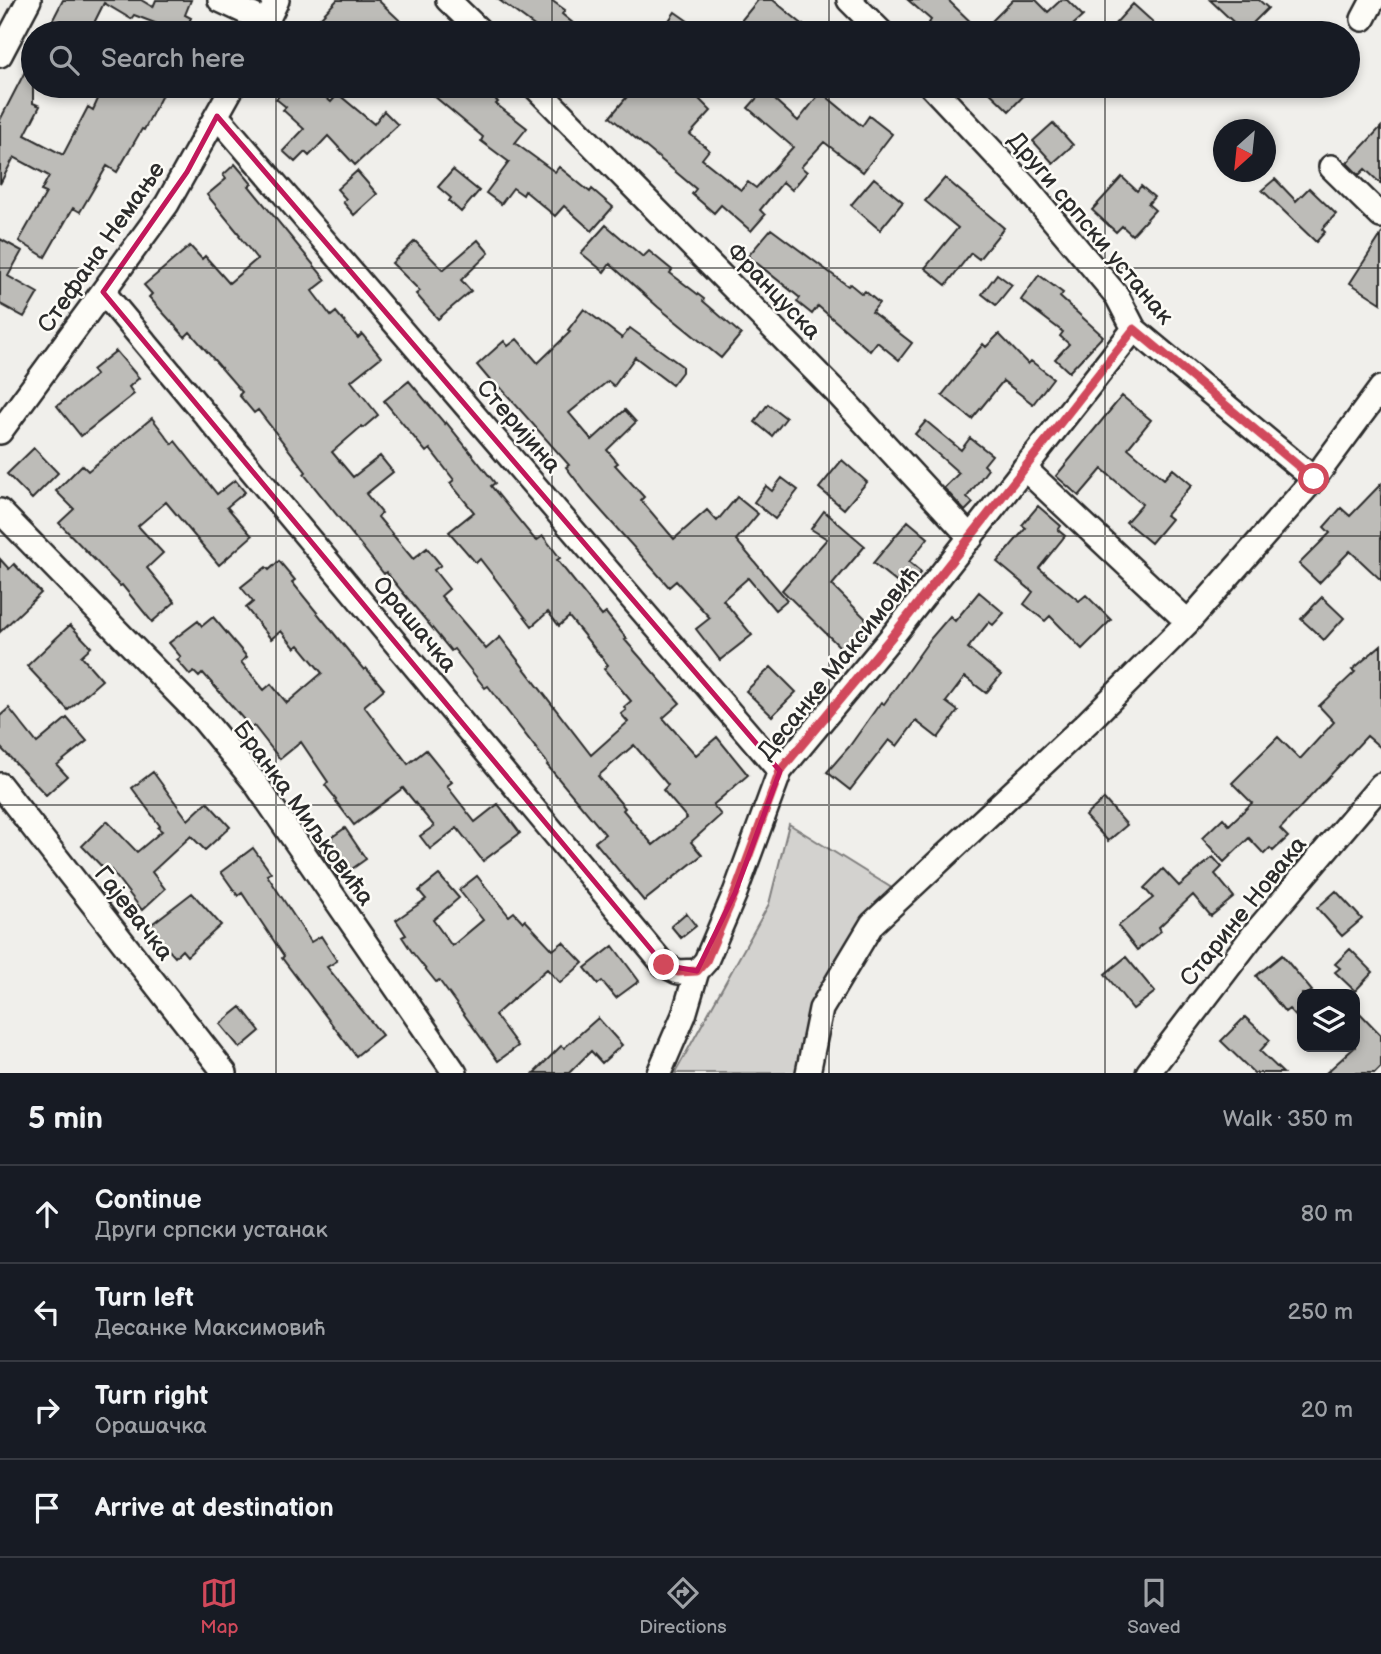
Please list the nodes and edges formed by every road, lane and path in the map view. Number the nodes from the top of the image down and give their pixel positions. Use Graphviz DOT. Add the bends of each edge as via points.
graph roads {
  1 [pos="29,0"];
  2 [pos="220,0"];
  3 [pos="277,0"];
  4 [pos="448,0"];
  5 [pos="849,0"];
  6 [pos="254,21"];
  7 [pos="267,21"];
  8 [pos="470,21"];
  9 [pos="870,21"];
  10 [pos="0,55"];
  11 [pos="227,98"];
  12 [pos="546,98"];
  13 [pos="943,98"];
  14 [pos="217,116"];
  15 [pos="1331,167"];
  16 [pos="1381,216"];
  17 [pos="103,292"];
  18 [pos="1134,329"];
  19 [pos="1381,388"];
  20 [pos="1,430"];
  21 [pos="1024,468"];
  22 [pos="1314,479"];
  23 [pos="0,511"];
  24 [pos="971,538"];
  25 [pos="1188,622"];
  26 [pos="780,771"];
  27 [pos="0,785"];
  28 [pos="1381,785"];
  29 [pos="697,971"];
  30 [pos="225,1073"];
  31 [pos="455,1073"];
  32 [pos="659,1073"];
  33 [pos="808,1073"];
  34 [pos="1148,1073"];
  1 -- 10 [label="street"];
  2 -- 6 [label="street"];
  3 -- 7 [label="street"];
  4 -- 8 [label="street"];
  5 -- 9 [label="street"];
  11 -- 14 [label="street, Стефана Немање"];
  12 -- 24 [label="street, Француска" via="839,395"];
  13 -- 18 [label="street, Други српски устанак" via="1117,296"];
  14 -- 17 [label="street, Стефана Немање" via="167,204"];
  14 -- 26 [label="street, Стеријина"];
  15 -- 16 [label="street"];
  17 -- 20 [label="street, Стефана Немање"];
  17 -- 29 [label="street, Орашачка" via="664,965 678,972"];
  18 -- 21 [label="street, Десанке Максимовић"];
  18 -- 22 [label="street, Други српски устанак"];
  19 -- 22 [label="street"];
  21 -- 24 [label="street, Десанке Максимовић"];
  21 -- 25 [label="street"];
  22 -- 25 [label="street"];
  23 -- 31 [label="street, Бранка Миљковића" via="203,719 254,781"];
  24 -- 26 [label="street, Десанке Максимовић"];
  25 -- 33 [label="street" via="872,924 821,1009"];
  26 -- 29 [label="street, Десанке Максимовић" via="735,893 706,961"];
  27 -- 30 [label="street, Гајевачка"];
  28 -- 34 [label="street, Старине Новака" via="1254,934"];
  29 -- 32 [label="street, Десанке Максимовић"];
}
